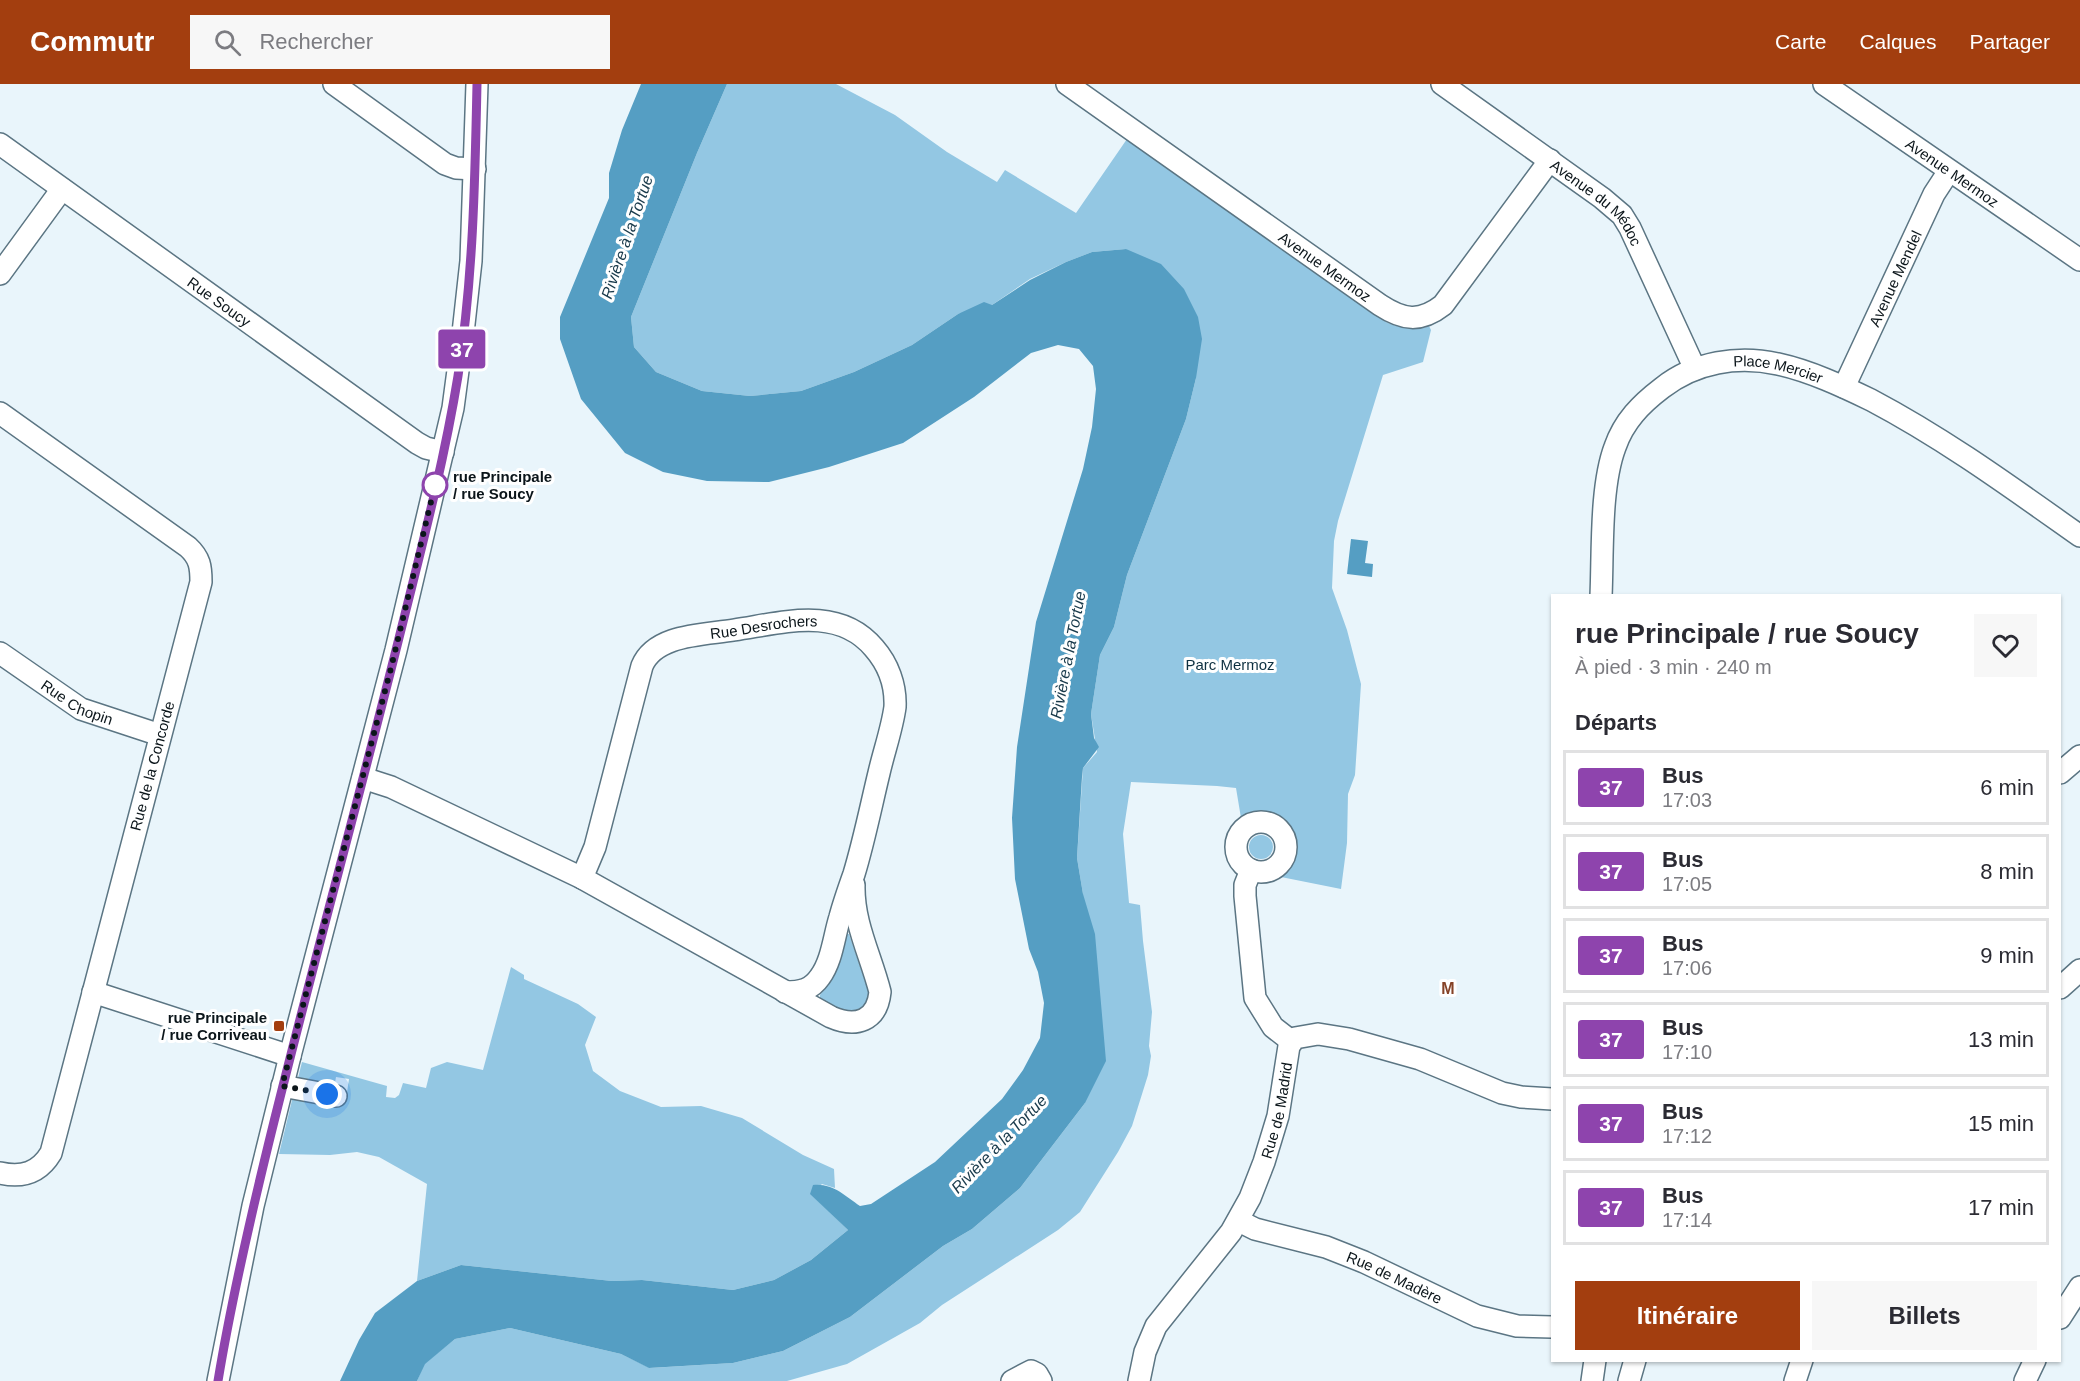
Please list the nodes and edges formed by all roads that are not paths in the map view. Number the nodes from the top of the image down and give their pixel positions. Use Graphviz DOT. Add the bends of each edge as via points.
graph roads {
  1 [pos="334,84"];
  2 [pos="477,84"];
  3 [pos="1067,84"];
  4 [pos="1442,84"];
  5 [pos="1824,84"];
  6 [pos="0,144"];
  7 [pos="1550,160"];
  8 [pos="475,169"];
  9 [pos="1948,171"];
  10 [pos="62,189"];
  11 [pos="2080,260"];
  12 [pos="0,274"];
  13 [pos="1695,369"];
  14 [pos="1844,387"];
  15 [pos="0,413"];
  16 [pos="443,452"];
  17 [pos="2080,537"];
  18 [pos="1601,594"];
  19 [pos="0,653"];
  20 [pos="160,735"];
  21 [pos="2080,756"];
  22 [pos="2061,772"];
  23 [pos="363,778"];
  24 [pos="1251,870"];
  25 [pos="854,873"];
  26 [pos="582,878"];
  27 [pos="2080,970"];
  28 [pos="2061,987"];
  29 [pos="93,992"];
  30 [pos="785,992"];
  31 [pos="1291,1041"];
  32 [pos="290,1056"];
  33 [pos="282,1086"];
  34 [pos="336,1096"];
  35 [pos="1551,1099"];
  36 [pos="0,1173"];
  37 [pos="1239,1221"];
  38 [pos="2080,1287"];
  39 [pos="2061,1316"];
  40 [pos="1551,1327"];
  41 [pos="1595,1362"];
  42 [pos="1634,1362"];
  43 [pos="1801,1362"];
  44 [pos="2034,1362"];
  45 [pos="218,1381"];
  46 [pos="1012,1381"];
  47 [pos="1041,1381"];
  48 [pos="1139,1381"];
  49 [pos="1592,1381"];
  50 [pos="1629,1381"];
  51 [pos="1795,1381"];
  52 [pos="2025,1381"];
  1 -- 8 [label="street" via="445,164"];
  2 -- 8 [label="street"];
  3 -- 7 [label="street, Avenue Mermoz" via="1380,305 1403,317 1425,316 1443,306"];
  4 -- 7 [label="street, Avenue du Médoc"];
  5 -- 9 [label="street, Avenue Mermoz"];
  6 -- 10 [label="street, Rue Soucy"];
  7 -- 13 [label="street, Avenue du Médoc" via="1622,215"];
  8 -- 16 [label="street" via="464,333"];
  9 -- 11 [label="street, Avenue Mermoz"];
  9 -- 14 [label="street, Avenue Mendel"];
  10 -- 12 [label="street"];
  10 -- 16 [label="street, Rue Soucy" via="417,443"];
  13 -- 14 [label="street, Place Mercier" via="1738,360 1767,362"];
  13 -- 18 [label="street, Place Mercier" via="1640,406 1614,447 1607,482"];
  14 -- 17 [label="street, Place Mercier" via="1950,445"];
  15 -- 20 [label="street, Rue de la Concorde" via="188,547 200,563 201,582"];
  16 -- 23 [label="street"];
  19 -- 20 [label="street, Rue Chopin" via="81,709"];
  20 -- 29 [label="street, Rue de la Concorde"];
  21 -- 22 [label="street"];
  23 -- 26 [label="street, Rue Desrochers" via="390,787"];
  23 -- 32 [label="street"];
  24 -- 31 [label="street" via="1245,896 1255,998 1273,1027"];
  25 -- 26 [label="street, Rue Desrochers" via="895,707 891,676 875,648 862,636 840,625 797,620 674,640 646,657 596,846"];
  25 -- 30 [label="street, Rue Desrochers" via="824,970 807,990"];
  25 -- 30 [label="street, Rue Desrochers" via="855,909 880,992 879,1002 864,1020 843,1022"];
  26 -- 30 [label="street, Rue Desrochers"];
  27 -- 28 [label="street"];
  29 -- 32 [label="street"];
  29 -- 36 [label="street, Rue de la Concorde" via="51,1153 32,1172 15,1176"];
  31 -- 35 [label="street, Rue de Madrid" via="1318,1034 1349,1038 1420,1059 1502,1093"];
  31 -- 37 [label="street, Rue de Madrid" via="1272,1138"];
  32 -- 33 [label="street"];
  33 -- 34 [label="street"];
  33 -- 45 [label="street" via="244,1246"];
  37 -- 40 [label="street, Rue de Madère" via="1364,1262 1477,1316 1517,1326"];
  37 -- 48 [label="street, Rue de Madrid" via="1156,1326"];
  38 -- 39 [label="street"];
  41 -- 49 [label="street"];
  42 -- 50 [label="street"];
  43 -- 51 [label="street"];
  44 -- 52 [label="street"];
  46 -- 47 [label="street" via="1031,1371"];
}
